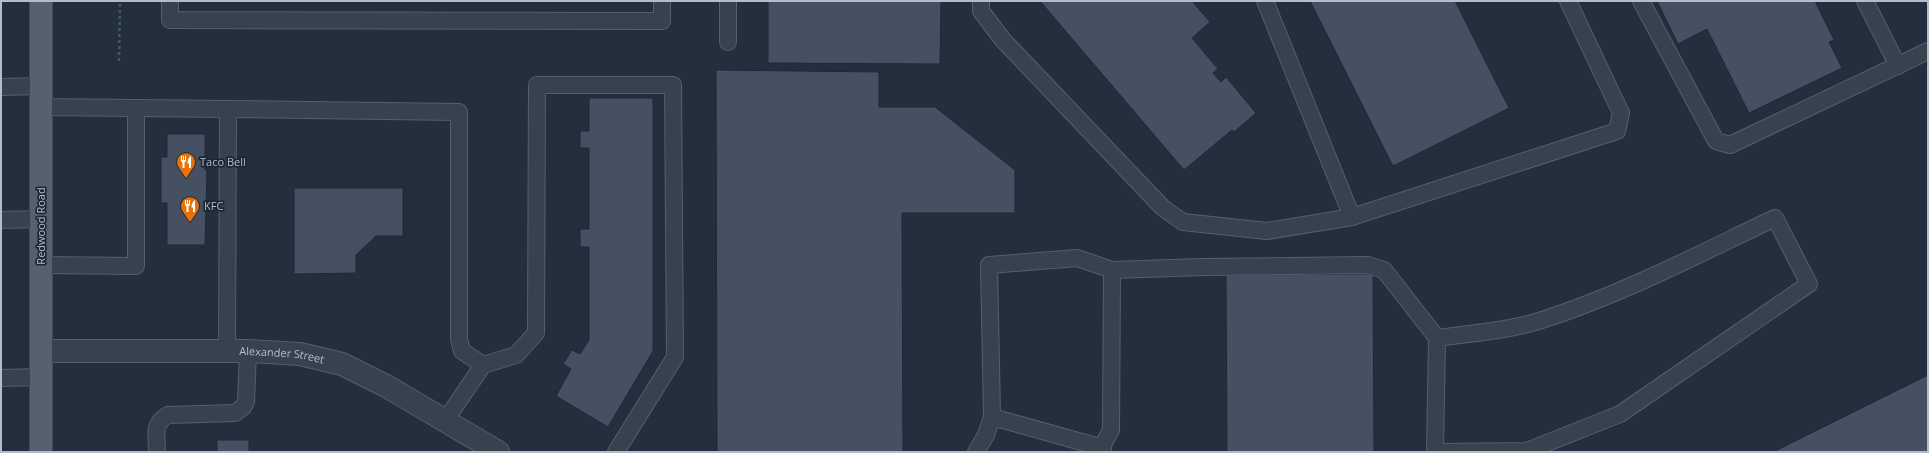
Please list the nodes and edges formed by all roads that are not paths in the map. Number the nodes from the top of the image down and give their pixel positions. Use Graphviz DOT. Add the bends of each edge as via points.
graph roads {
  1 [pos="41,1"];
  2 [pos="170,1"];
  3 [pos="662,1"];
  4 [pos="728,1"];
  5 [pos="980,1"];
  6 [pos="1265,1"];
  7 [pos="1568,1"];
  8 [pos="1641,1"];
  9 [pos="1865,1"];
  10 [pos="728,42"];
  11 [pos="1928,51"];
  12 [pos="1898,66"];
  13 [pos="1,87"];
  14 [pos="41,97"];
  15 [pos="136,108"];
  16 [pos="228,109"];
  17 [pos="1352,217"];
  18 [pos="42,219"];
  19 [pos="1,220"];
  20 [pos="41,265"];
  21 [pos="1112,270"];
  22 [pos="1437,338"];
  23 [pos="41,350"];
  24 [pos="237,350"];
  25 [pos="483,365"];
  26 [pos="1,378"];
  27 [pos="41,378"];
  28 [pos="992,416"];
  29 [pos="445,421"];
  30 [pos="1101,450"];
  31 [pos="41,452"];
  32 [pos="157,452"];
  33 [pos="498,452"];
  34 [pos="616,452"];
  35 [pos="976,452"];
  36 [pos="1436,452"];
  1 -- 14 [label="main road, Redwood Road"];
  2 -- 3 [label="lane" via="170,20 622,21 662,21"];
  4 -- 10 [label="lane"];
  5 -- 17 [label="lane" via="981,11 1003,40 1163,208 1183,222 1267,231"];
  6 -- 17 [label="lane"];
  7 -- 17 [label="lane" via="1621,113 1617,131"];
  8 -- 12 [label="lane" via="1716,141 1730,145"];
  9 -- 12 [label="lane"];
  11 -- 12 [label="lane"];
  13 -- 14 [label="lane"];
  14 -- 15 [label="lane"];
  14 -- 18 [label="main road, Redwood Road"];
  15 -- 16 [label="lane"];
  15 -- 20 [label="lane" via="136,266"];
  16 -- 24 [label="lane"];
  16 -- 25 [label="lane" via="459,112 459,339 462,351"];
  18 -- 19 [label="lane"];
  18 -- 20 [label="main road, Redwood Road"];
  20 -- 23 [label="main road, Redwood Road"];
  21 -- 22 [label="lane" via="1368,265 1384,270"];
  21 -- 28 [label="lane" via="1077,258 989,265"];
  21 -- 30 [label="lane" via="1111,430"];
  22 -- 36 [label="lane"];
  22 -- 36 [label="lane" via="1496,330 1540,320 1610,295 1776,218 1809,284 1620,414 1527,451"];
  23 -- 24 [label="street, Alexander Street"];
  23 -- 27 [label="main road, Redwood Road"];
  24 -- 29 [label="street, Alexander Street" via="300,354 342,364 388,387"];
  24 -- 32 [label="lane" via="246,402 243,407 235,413 168,415 160,420 157,427"];
  25 -- 29 [label="lane"];
  25 -- 34 [label="lane" via="516,356 536,333 537,85 673,85 675,357"];
  26 -- 27 [label="lane"];
  27 -- 31 [label="main road, Redwood Road"];
  28 -- 30 [label="lane"];
  28 -- 35 [label="lane" via="986,435"];
  29 -- 33 [label="street, Alexander Street"];
}
